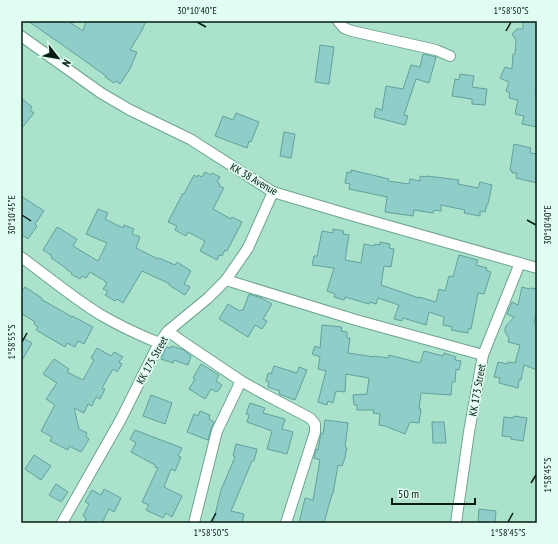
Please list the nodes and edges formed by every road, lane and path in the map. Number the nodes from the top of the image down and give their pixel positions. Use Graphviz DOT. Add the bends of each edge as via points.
graph roads {
  1 [pos="338,21"];
  2 [pos="21,36"];
  3 [pos="450,56"];
  4 [pos="273,192"];
  5 [pos="21,257"];
  6 [pos="520,263"];
  7 [pos="537,268"];
  8 [pos="226,280"];
  9 [pos="168,331"];
  10 [pos="159,343"];
  11 [pos="483,355"];
  12 [pos="241,381"];
  13 [pos="62,523"];
  14 [pos="194,523"];
  15 [pos="286,523"];
  16 [pos="456,523"];
  1 -- 3 [label="street" via="344,28 352,31 436,50"];
  2 -- 4 [label="street, KK 38 Avenue" via="101,93 190,139"];
  4 -- 6 [label="street, KK 38 Avenue"];
  4 -- 8 [label="street, KK 175 Street" via="248,248"];
  5 -- 10 [label="street" via="100,314 134,333"];
  6 -- 7 [label="street, KK 38 Avenue"];
  6 -- 11 [label="street, KK 173 Street"];
  8 -- 9 [label="street, KK 175 Street"];
  8 -- 11 [label="street"];
  9 -- 10 [label="street, KK 175 Street"];
  9 -- 12 [label="street"];
  10 -- 13 [label="street, KK 175 Street" via="121,419"];
  11 -- 16 [label="street, KK 173 Street"];
  12 -- 14 [label="street" via="218,431"];
  12 -- 15 [label="street" via="310,418 315,424 315,432"];
}
